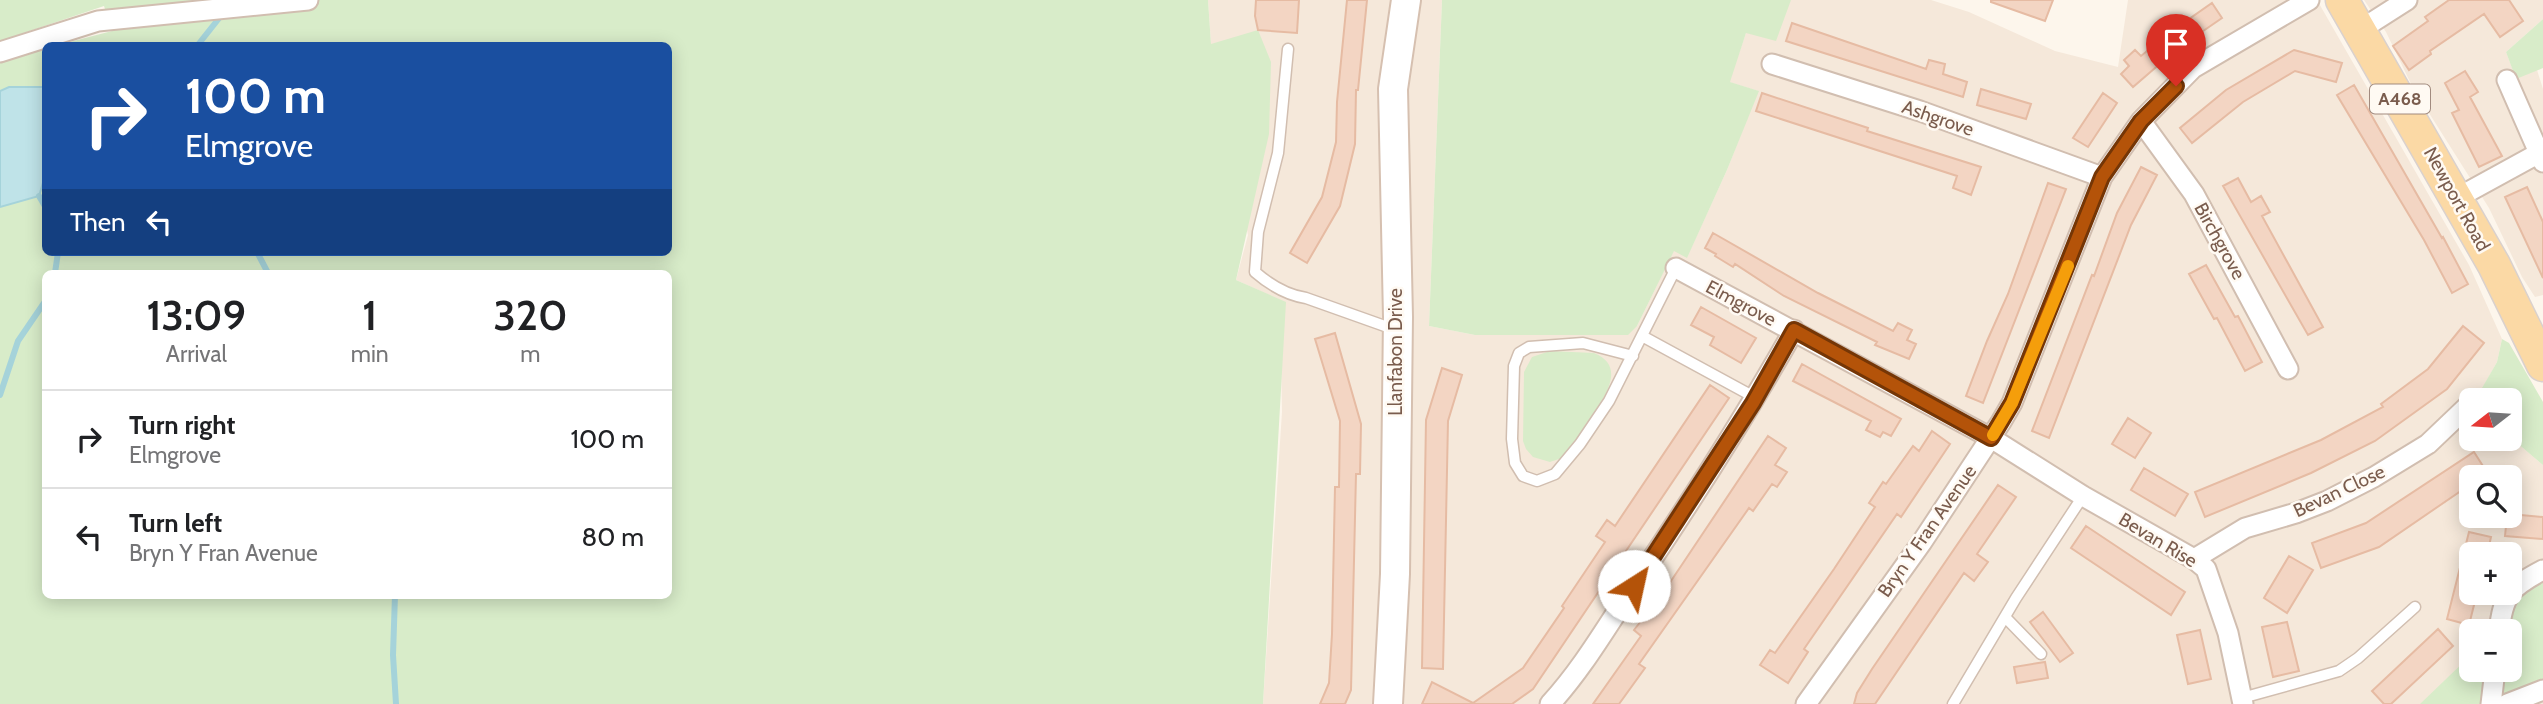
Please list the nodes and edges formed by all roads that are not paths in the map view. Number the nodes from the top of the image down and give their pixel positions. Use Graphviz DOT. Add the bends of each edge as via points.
graph roads {
  1 [pos="308,0"];
  2 [pos="1406,0"];
  3 [pos="2309,0"];
  4 [pos="2342,0"];
  5 [pos="2407,0"];
  6 [pos="2360,30"];
  7 [pos="1288,49"];
  8 [pos="0,52"];
  9 [pos="1772,64"];
  10 [pos="2507,80"];
  11 [pos="2141,121"];
  12 [pos="2541,158"];
  13 [pos="2102,177"];
  14 [pos="2457,198"];
  15 [pos="1676,268"];
  16 [pos="1396,330"];
  17 [pos="1794,330"];
  18 [pos="1643,337"];
  19 [pos="1633,356"];
  20 [pos="2543,365"];
  21 [pos="2288,369"];
  22 [pos="1756,398"];
  23 [pos="2459,414"];
  24 [pos="1991,438"];
  25 [pos="2083,496"];
  26 [pos="2194,559"];
  27 [pos="2543,570"];
  28 [pos="2415,607"];
  29 [pos="2005,617"];
  30 [pos="2501,619"];
  31 [pos="2041,654"];
  32 [pos="2494,682"];
  33 [pos="2543,690"];
  34 [pos="2242,701"];
  35 [pos="1388,704"];
  36 [pos="1550,704"];
  37 [pos="1806,704"];
  38 [pos="1953,704"];
  39 [pos="2491,704"];
  40 [pos="2507,704"];
  1 -- 8 [label="street" via="98,21"];
  2 -- 16 [label="street, Llanfabon Drive" via="1393,89"];
  3 -- 11 [label="street, Bryn Y Fran Avenue" via="2193,68"];
  4 -- 6 [label="main road, Newport Road / A468"];
  5 -- 6 [label="street"];
  6 -- 14 [label="main road, Newport Road / A468"];
  7 -- 16 [label="lane" via="1278,153 1258,232 1255,272 1295,296"];
  9 -- 13 [label="street, Ashgrove"];
  10 -- 12 [label="street"];
  11 -- 13 [label="street, Bryn Y Fran Avenue"];
  11 -- 21 [label="street, Birchgrove" via="2194,194"];
  12 -- 14 [label="street"];
  13 -- 24 [label="street, Bryn Y Fran Avenue" via="2012,403"];
  14 -- 20 [label="main road, Newport Road / A468"];
  15 -- 17 [label="street, Elmgrove"];
  15 -- 18 [label="lane"];
  16 -- 35 [label="street, Llanfabon Drive" via="1395,574"];
  17 -- 22 [label="street"];
  17 -- 24 [label="street, Elmgrove"];
  18 -- 19 [label="lane"];
  18 -- 22 [label="lane"];
  19 -- 19 [label="lane" via="1583,343 1529,346 1519,353 1514,366 1512,439 1515,463 1523,476 1537,481 1555,474 1609,401"];
  22 -- 36 [label="street" via="1601,637"];
  23 -- 26 [label="street, Bevan Close" via="2428,444 2374,477 2328,501 2245,528"];
  24 -- 25 [label="street, Bevan Rise"];
  24 -- 37 [label="street, Bryn Y Fran Avenue"];
  25 -- 26 [label="street, Bevan Rise"];
  25 -- 29 [label="lane"];
  26 -- 34 [label="street, Bevan Rise" via="2206,569 2224,621"];
  27 -- 30 [label="street" via="2515,585"];
  28 -- 34 [label="lane" via="2339,671"];
  29 -- 31 [label="lane"];
  29 -- 38 [label="lane"];
  32 -- 39 [label="street"];
  33 -- 40 [label="street"];
}
